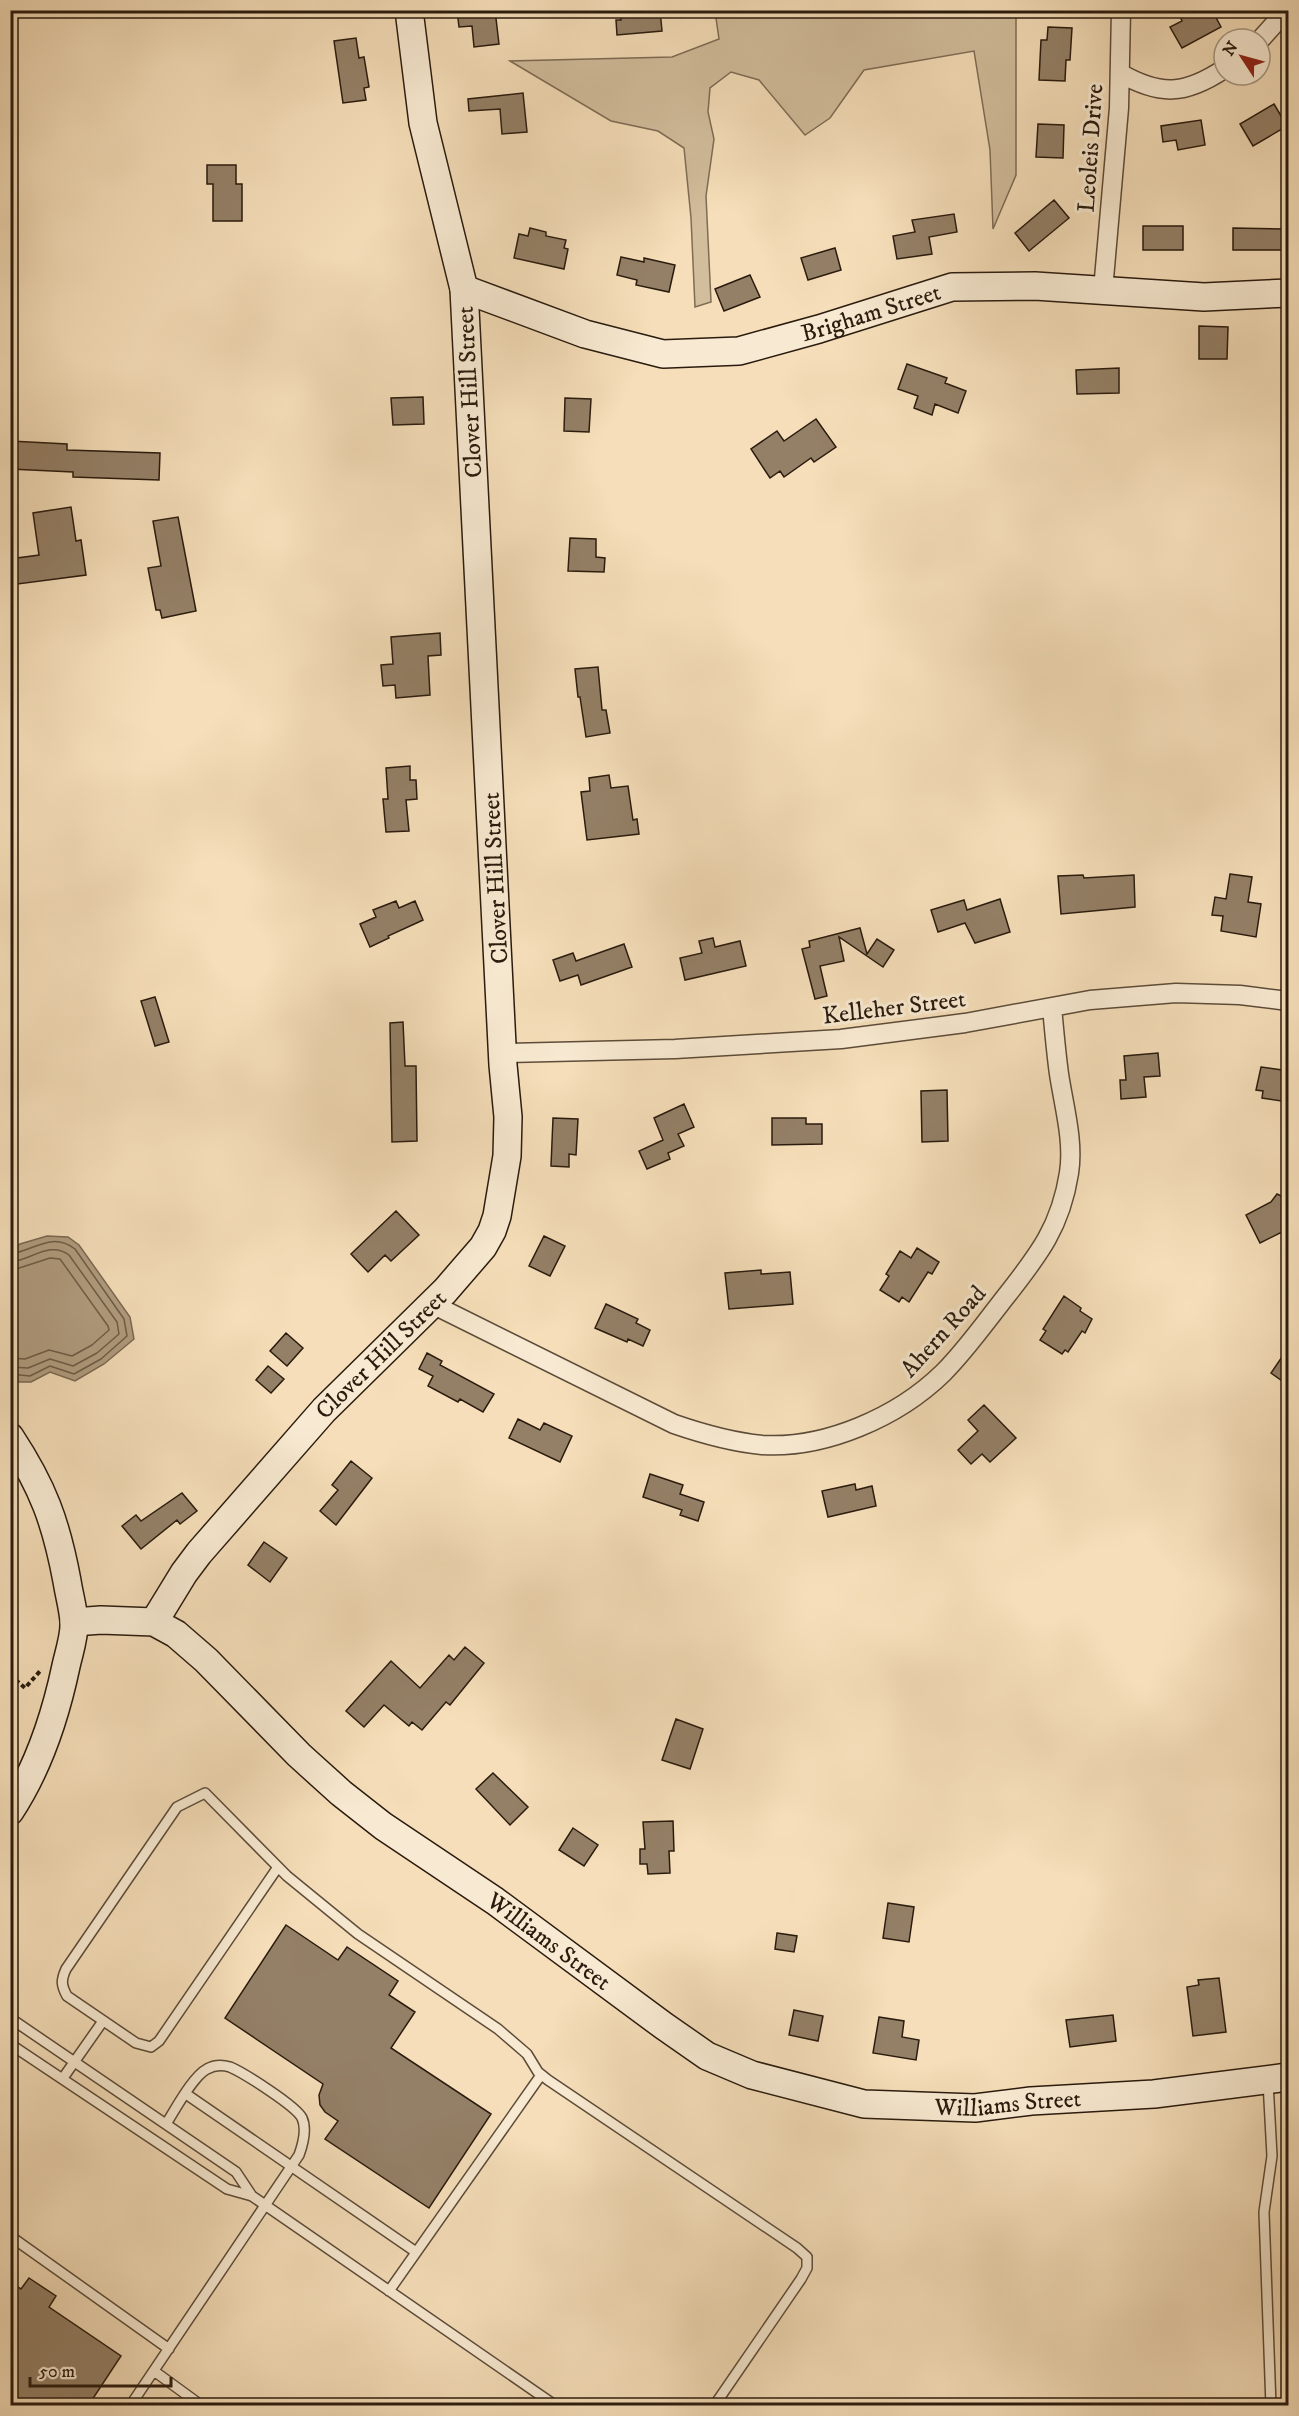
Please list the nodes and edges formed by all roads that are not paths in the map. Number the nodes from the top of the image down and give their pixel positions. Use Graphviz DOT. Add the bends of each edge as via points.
graph roads {
  1 [pos="410,10"];
  2 [pos="1121,10"];
  3 [pos="1287,10"];
  4 [pos="1272,27"];
  5 [pos="1119,73"];
  6 [pos="1212,75"];
  7 [pos="464,289"];
  8 [pos="1103,290"];
  9 [pos="1288,294"];
  10 [pos="1288,1001"];
  11 [pos="1052,1007"];
  12 [pos="503,1053"];
  13 [pos="432,1304"];
  14 [pos="10,1437"];
  15 [pos="74,1622"];
  16 [pos="154,1622"];
  17 [pos="10,1811"];
  18 [pos="278,1867"];
  19 [pos="10,2018"];
  20 [pos="103,2021"];
  21 [pos="10,2044"];
  22 [pos="75,2062"];
  23 [pos="541,2075"];
  24 [pos="63,2078"];
  25 [pos="1278,2078"];
  26 [pos="186,2094"];
  27 [pos="166,2124"];
  28 [pos="291,2166"];
  29 [pos="252,2196"];
  30 [pos="265,2205"];
  31 [pos="10,2236"];
  32 [pos="416,2252"];
  33 [pos="389,2291"];
  34 [pos="169,2349"];
  35 [pos="154,2371"];
  36 [pos="130,2406"];
  37 [pos="202,2406"];
  38 [pos="556,2406"];
  39 [pos="714,2406"];
  40 [pos="1271,2406"];
  1 -- 7 [label="street, Clover Hill Street" via="423,123"];
  2 -- 5 [label="street, Leoleis Drive"];
  3 -- 4 [label="street"];
  5 -- 6 [label="street" via="1142,85 1173,91"];
  5 -- 8 [label="street, Leoleis Drive"];
  7 -- 8 [label="street, Brigham Street" via="585,334 663,354 739,351 952,287"];
  7 -- 12 [label="street, Clover Hill Street"];
  8 -- 9 [label="street, Brigham Street" via="1204,297"];
  10 -- 11 [label="street, Kelleher Street" via="1176,993"];
  11 -- 12 [label="street, Kelleher Street" via="841,1039 675,1049"];
  11 -- 13 [label="street, Ahern Road" via="1069,1136 1069,1172 1048,1239 943,1373 908,1403 877,1420 800,1443 763,1445 716,1438 674,1424"];
  12 -- 13 [label="street, Clover Hill Street" via="508,1142 497,1216 483,1247"];
  13 -- 16 [label="street, Clover Hill Street" via="324,1410 227,1520 184,1573"];
  14 -- 15 [label="street" via="51,1511"];
  15 -- 16 [label="street, Williams Street"];
  15 -- 17 [label="street" via="64,1679 45,1742"];
  16 -- 25 [label="street, Williams Street" via="176,1634 206,1660 299,1755 383,1826 495,1901 707,2056 752,2075 864,2104 975,2108 1154,2094"];
  18 -- 20 [label="lane" via="159,2041 144,2047"];
  18 -- 20 [label="lane" via="205,1793 177,1807 62,1979 67,1996"];
  18 -- 23 [label="lane" via="358,1934 498,2029 527,2054"];
  19 -- 22 [label="lane"];
  20 -- 22 [label="lane"];
  21 -- 24 [label="lane"];
  22 -- 24 [label="lane"];
  22 -- 27 [label="lane"];
  23 -- 32 [label="lane"];
  23 -- 39 [label="lane" via="807,2257 801,2279"];
  24 -- 29 [label="lane" via="227,2189"];
  25 -- 40 [label="lane" via="1264,2212"];
  26 -- 27 [label="lane"];
  26 -- 28 [label="lane"];
  26 -- 28 [label="lane" via="206,2069 228,2066 245,2074 302,2118 303,2144"];
  27 -- 29 [label="lane" via="236,2172"];
  28 -- 30 [label="lane"];
  28 -- 32 [label="lane"];
  29 -- 30 [label="lane"];
  30 -- 33 [label="lane"];
  30 -- 34 [label="lane"];
  31 -- 34 [label="lane"];
  32 -- 33 [label="lane"];
  33 -- 38 [label="lane"];
  34 -- 35 [label="lane"];
  35 -- 36 [label="lane"];
  35 -- 37 [label="lane"];
}
